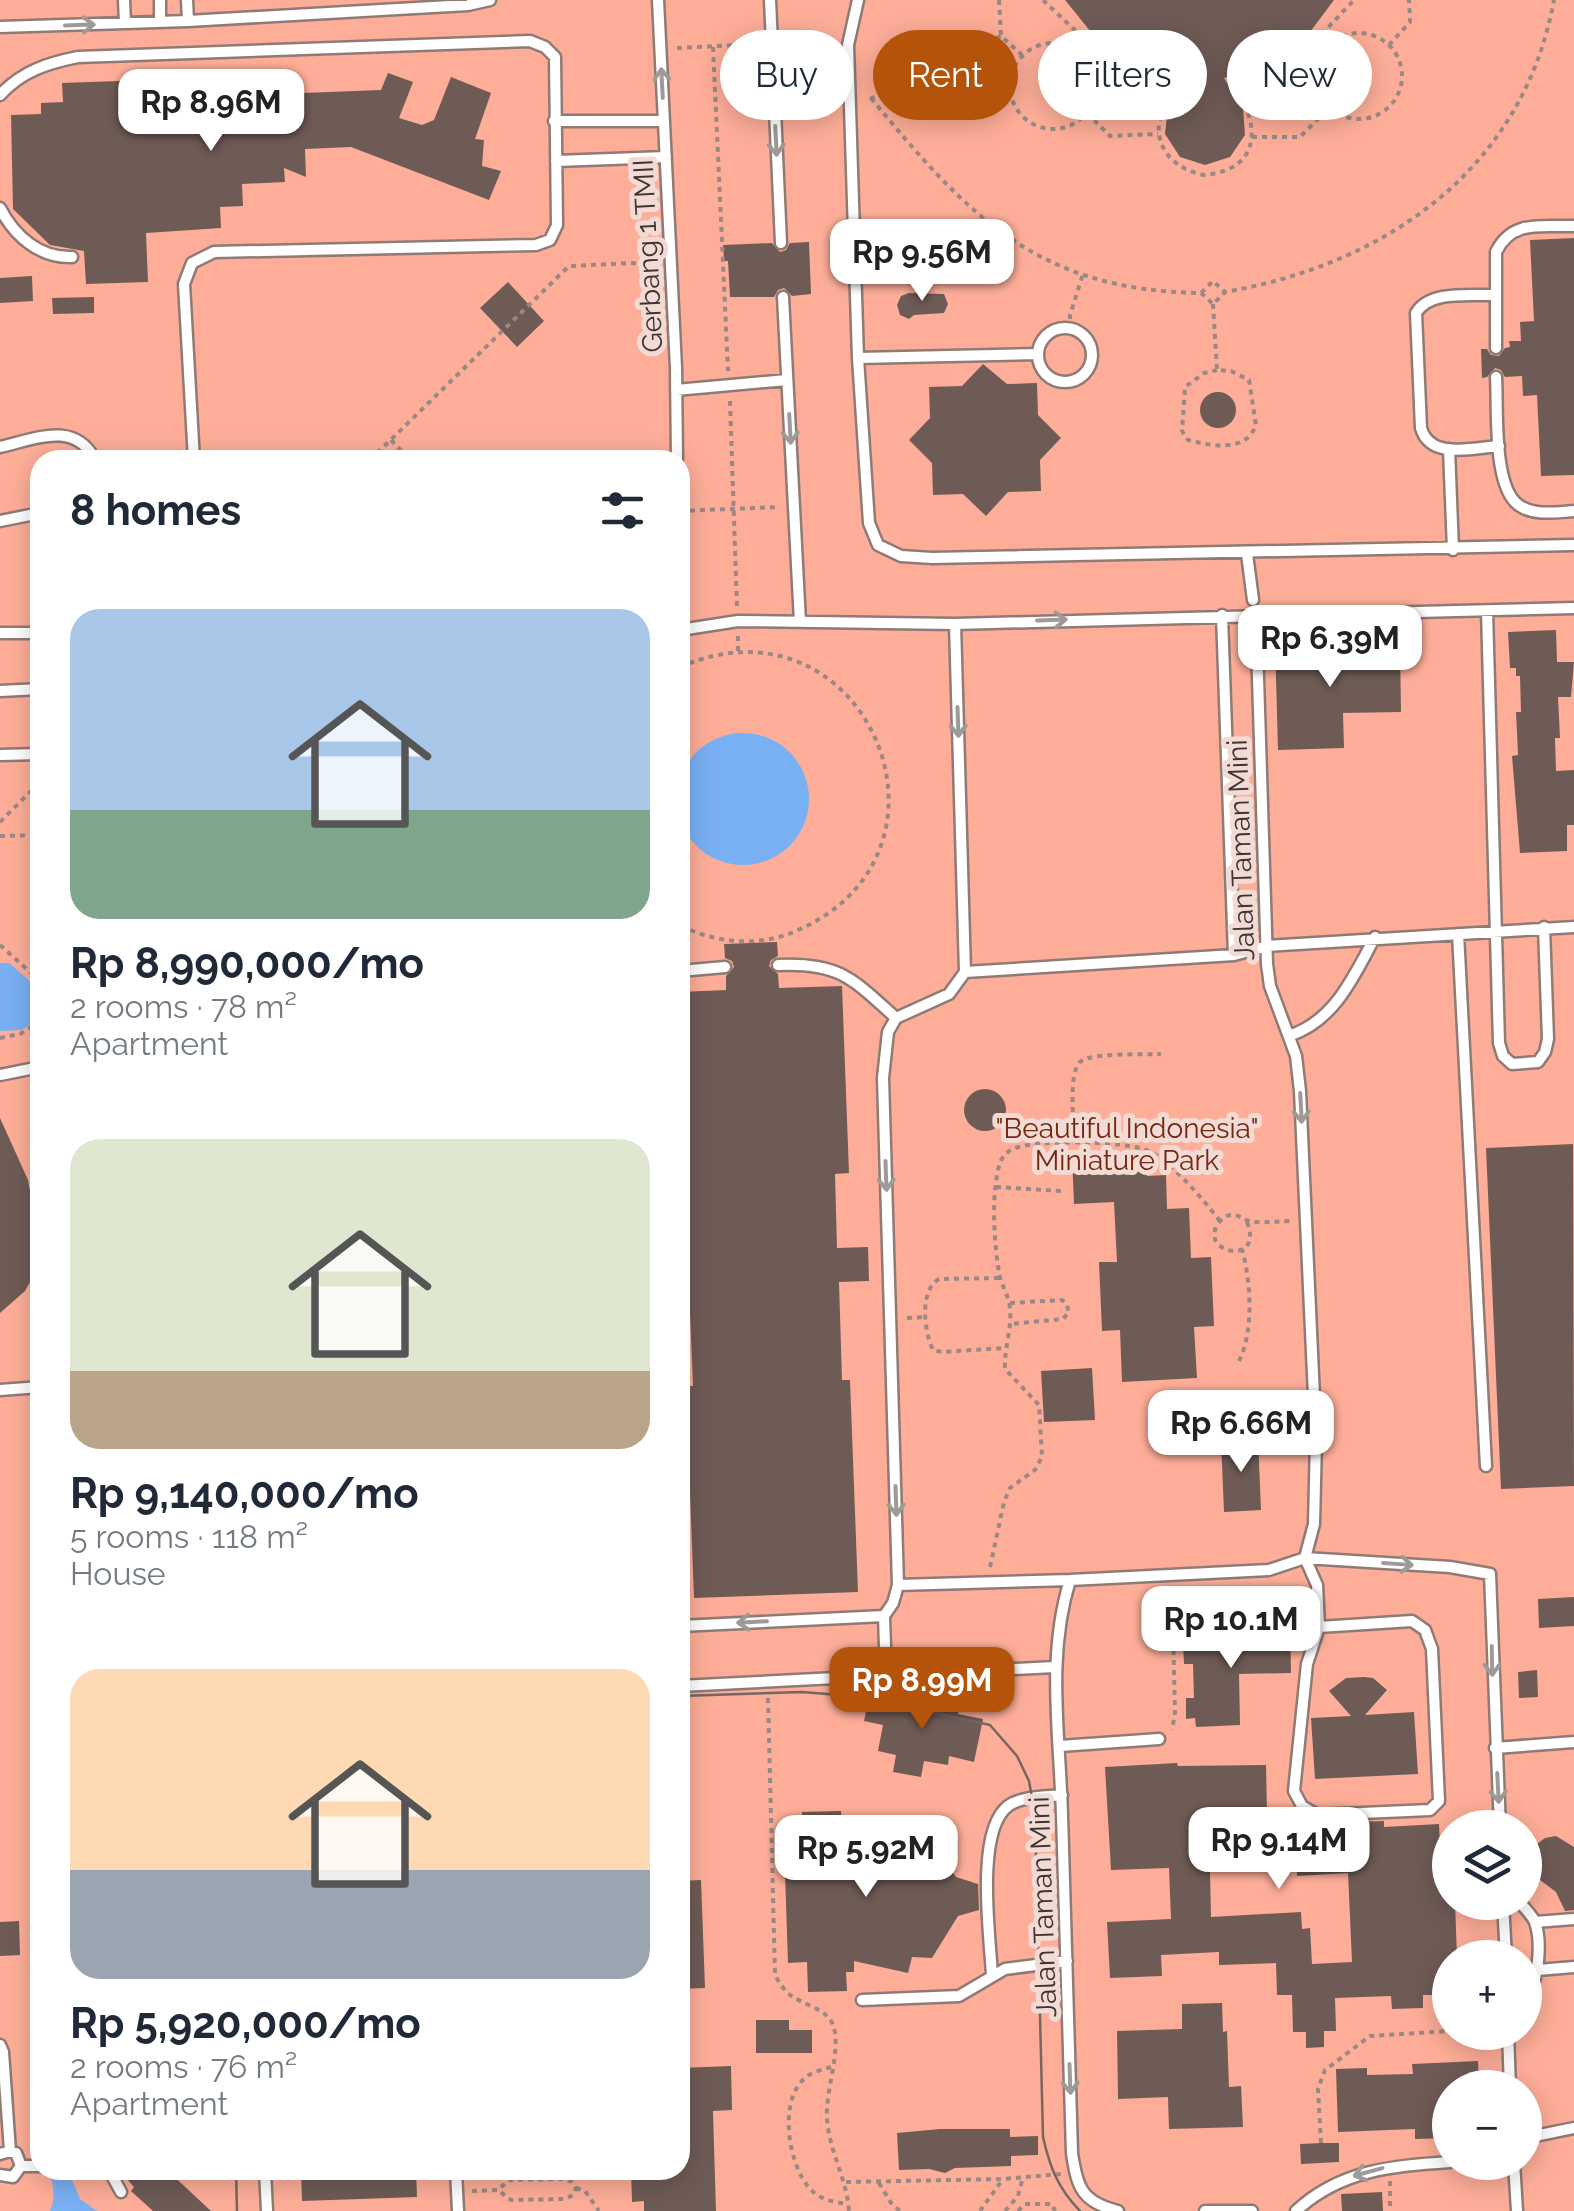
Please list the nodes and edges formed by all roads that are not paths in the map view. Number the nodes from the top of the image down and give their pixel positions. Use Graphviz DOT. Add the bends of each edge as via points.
graph roads {
  1 [pos="124,0"];
  2 [pos="160,0"];
  3 [pos="187,0"];
  4 [pos="490,0"];
  5 [pos="658,0"];
  6 [pos="770,0"];
  7 [pos="858,0"];
  8 [pos="467,2"];
  9 [pos="188,21"];
  10 [pos="160,22"];
  11 [pos="124,23"];
  12 [pos="0,27"];
  13 [pos="0,95"];
  14 [pos="554,121"];
  15 [pos="664,121"];
  16 [pos="666,157"];
  17 [pos="556,162"];
  18 [pos="0,208"];
  19 [pos="1574,226"];
  20 [pos="781,243"];
  21 [pos="72,257"];
  22 [pos="1494,294"];
  23 [pos="783,297"];
  24 [pos="1496,348"];
  25 [pos="1038,354"];
  26 [pos="858,358"];
  27 [pos="1496,377"];
  28 [pos="787,380"];
  29 [pos="676,390"];
  30 [pos="1499,446"];
  31 [pos="0,447"];
  32 [pos="90,450"];
  33 [pos="193,450"];
  34 [pos="677,450"];
  35 [pos="1450,450"];
  36 [pos="1574,511"];
  37 [pos="30,515"];
  38 [pos="0,521"];
  39 [pos="1574,546"];
  40 [pos="1453,550"];
  41 [pos="1246,554"];
  42 [pos="1252,600"];
  43 [pos="1574,608"];
  44 [pos="1487,611"];
  45 [pos="1256,614"];
  46 [pos="1222,616"];
  47 [pos="800,622"];
  48 [pos="955,624"];
  49 [pos="690,628"];
  50 [pos="0,632"];
  51 [pos="30,634"];
  52 [pos="30,690"];
  53 [pos="0,691"];
  54 [pos="30,754"];
  55 [pos="0,755"];
  56 [pos="1544,927"];
  57 [pos="1574,927"];
  58 [pos="1495,931"];
  59 [pos="1458,934"];
  60 [pos="1375,937"];
  61 [pos="1267,946"];
  62 [pos="1234,955"];
  63 [pos="778,965"];
  64 [pos="725,967"];
  65 [pos="690,970"];
  66 [pos="965,972"];
  67 [pos="896,1018"];
  68 [pos="1291,1035"];
  69 [pos="30,1070"];
  70 [pos="0,1075"];
  71 [pos="30,1388"];
  72 [pos="0,1390"];
  73 [pos="1486,1466"];
  74 [pos="1305,1558"];
  75 [pos="1070,1580"];
  76 [pos="898,1585"];
  77 [pos="884,1616"];
  78 [pos="690,1626"];
  79 [pos="1319,1627"];
  80 [pos="1054,1666"];
  81 [pos="886,1678"];
  82 [pos="690,1686"];
  83 [pos="1159,1740"];
  84 [pos="1574,1742"];
  85 [pos="1060,1746"];
  86 [pos="1495,1748"];
  87 [pos="1062,1795"];
  88 [pos="1499,1810"];
  89 [pos="1574,1919"];
  90 [pos="1535,1922"];
  91 [pos="1536,1940"];
  92 [pos="1068,1962"];
  93 [pos="1574,1967"];
  94 [pos="1542,1970"];
  95 [pos="992,1975"];
  96 [pos="862,2000"];
  97 [pos="2,2048"];
  98 [pos="1574,2128"];
  99 [pos="1542,2135"];
  100 [pos="5,2152"];
  101 [pos="1432,2163"];
  102 [pos="21,2166"];
  103 [pos="30,2166"];
  104 [pos="0,2175"];
  105 [pos="115,2180"];
  106 [pos="265,2180"];
  107 [pos="457,2180"];
  108 [pos="1515,2180"];
  109 [pos="122,2192"];
  110 [pos="267,2211"];
  111 [pos="458,2211"];
  112 [pos="1118,2211"];
  113 [pos="1205,2211"];
  114 [pos="1252,2211"];
  115 [pos="1296,2211"];
  116 [pos="1517,2211"];
  1 -- 11 [label="lane"];
  2 -- 10 [label="lane"];
  3 -- 9 [label="lane"];
  4 -- 8 [label="lane"];
  15 -- 5 [label="lane, Gerbang 1 TMII, one-way"];
  6 -- 20 [label="lane, one-way"];
  7 -- 26 [label="lane" via="848,46"];
  8 -- 9 [label="lane"];
  9 -- 10 [label="lane"];
  10 -- 11 [label="lane"];
  12 -- 11 [label="lane, one-way"];
  13 -- 14 [label="lane" via="46,64 78,57 530,41 554,57"];
  14 -- 15 [label="lane"];
  14 -- 17 [label="lane"];
  15 -- 16 [label="lane, Gerbang 1 TMII"];
  16 -- 17 [label="lane"];
  16 -- 29 [label="lane, Gerbang 1 TMII"];
  17 -- 33 [label="lane" via="557,224 550,240 536,245 214,252 192,262 184,284"];
  18 -- 21 [label="lane" via="39,252"];
  19 -- 22 [label="lane" via="1522,228 1503,238"];
  22 -- 24 [label="lane"];
  22 -- 35 [label="lane" via="1434,298 1416,313 1421,428 1424,440"];
  23 -- 28 [label="lane"];
  25 -- 25 [label="lane" via="1051,378 1069,382 1090,365 1090,347 1070,329 1052,331"];
  25 -- 26 [label="lane"];
  26 -- 41 [label="lane" via="869,523 878,545 901,556 932,558"];
  27 -- 30 [label="lane"];
  28 -- 29 [label="lane"];
  28 -- 47 [label="lane, one-way"];
  29 -- 34 [label="lane, Gerbang 1 TMII"];
  30 -- 35 [label="lane"];
  30 -- 36 [label="lane" via="1504,487 1521,508"];
  31 -- 32 [label="lane" via="59,434"];
  35 -- 40 [label="lane"];
  37 -- 38 [label="lane"];
  39 -- 40 [label="lane"];
  40 -- 41 [label="lane"];
  41 -- 42 [label="lane"];
  43 -- 44 [label="lane"];
  44 -- 45 [label="lane"];
  44 -- 58 [label="lane"];
  45 -- 46 [label="lane"];
  45 -- 61 [label="lane, Jalan Taman Mini"];
  48 -- 46 [label="lane, one-way"];
  46 -- 62 [label="lane"];
  47 -- 48 [label="lane"];
  47 -- 49 [label="lane"];
  48 -- 66 [label="lane, one-way"];
  50 -- 51 [label="lane"];
  52 -- 53 [label="lane"];
  54 -- 55 [label="lane"];
  56 -- 57 [label="lane"];
  56 -- 58 [label="lane"];
  56 -- 58 [label="lane" via="1548,1040 1538,1062 1526,1066 1512,1064 1499,1044"];
  58 -- 59 [label="lane"];
  59 -- 60 [label="lane"];
  59 -- 73 [label="lane"];
  60 -- 61 [label="lane"];
  60 -- 68 [label="lane" via="1322,1020"];
  61 -- 62 [label="lane"];
  61 -- 68 [label="lane, Jalan Taman Mini" via="1270,986"];
  62 -- 66 [label="lane"];
  63 -- 67 [label="lane" via="814,963 840,972"];
  64 -- 65 [label="lane"];
  66 -- 67 [label="lane" via="938,1001"];
  67 -- 76 [label="lane, one-way" via="883,1078"];
  68 -- 74 [label="lane, Jalan Taman Mini, one-way" via="1300,1091 1316,1440 1314,1524"];
  69 -- 70 [label="lane"];
  71 -- 72 [label="lane"];
  74 -- 75 [label="lane" via="1269,1570"];
  74 -- 79 [label="lane" via="1317,1584"];
  74 -- 86 [label="lane, one-way" via="1490,1574"];
  75 -- 76 [label="lane"];
  75 -- 80 [label="lane, Jalan Taman Mini"];
  76 -- 77 [label="lane"];
  77 -- 78 [label="lane, one-way"];
  77 -- 81 [label="lane"];
  79 -- 79 [label="lane" via="1307,1664 1298,1800 1317,1815 1430,1810 1439,1801 1429,1636 1412,1621"];
  80 -- 81 [label="lane"];
  80 -- 85 [label="lane, Jalan Taman Mini"];
  81 -- 82 [label="lane"];
  83 -- 85 [label="lane"];
  84 -- 86 [label="lane"];
  85 -- 87 [label="lane, Jalan Taman Mini"];
  86 -- 88 [label="lane, one-way"];
  87 -- 92 [label="lane, Jalan Taman Mini"];
  87 -- 95 [label="lane" via="1007,1806 994,1826 987,1868"];
  89 -- 90 [label="lane"];
  90 -- 91 [label="lane"];
  92 -- 95 [label="lane"];
  92 -- 112 [label="lane, Jalan Taman Mini, one-way" via="1075,2172 1082,2194"];
  93 -- 94 [label="lane"];
  95 -- 96 [label="lane" via="959,1996"];
  97 -- 100 [label="lane"];
  98 -- 99 [label="lane"];
  100 -- 102 [label="lane"];
  101 -- 115 [label="lane, one-way" via="1390,2166 1324,2188"];
  102 -- 103 [label="lane"];
  102 -- 104 [label="lane" via="13,2176"];
  105 -- 109 [label="lane"];
  106 -- 110 [label="lane"];
  107 -- 111 [label="lane"];
  108 -- 116 [label="lane"];
  113 -- 114 [label="lane"];
}
